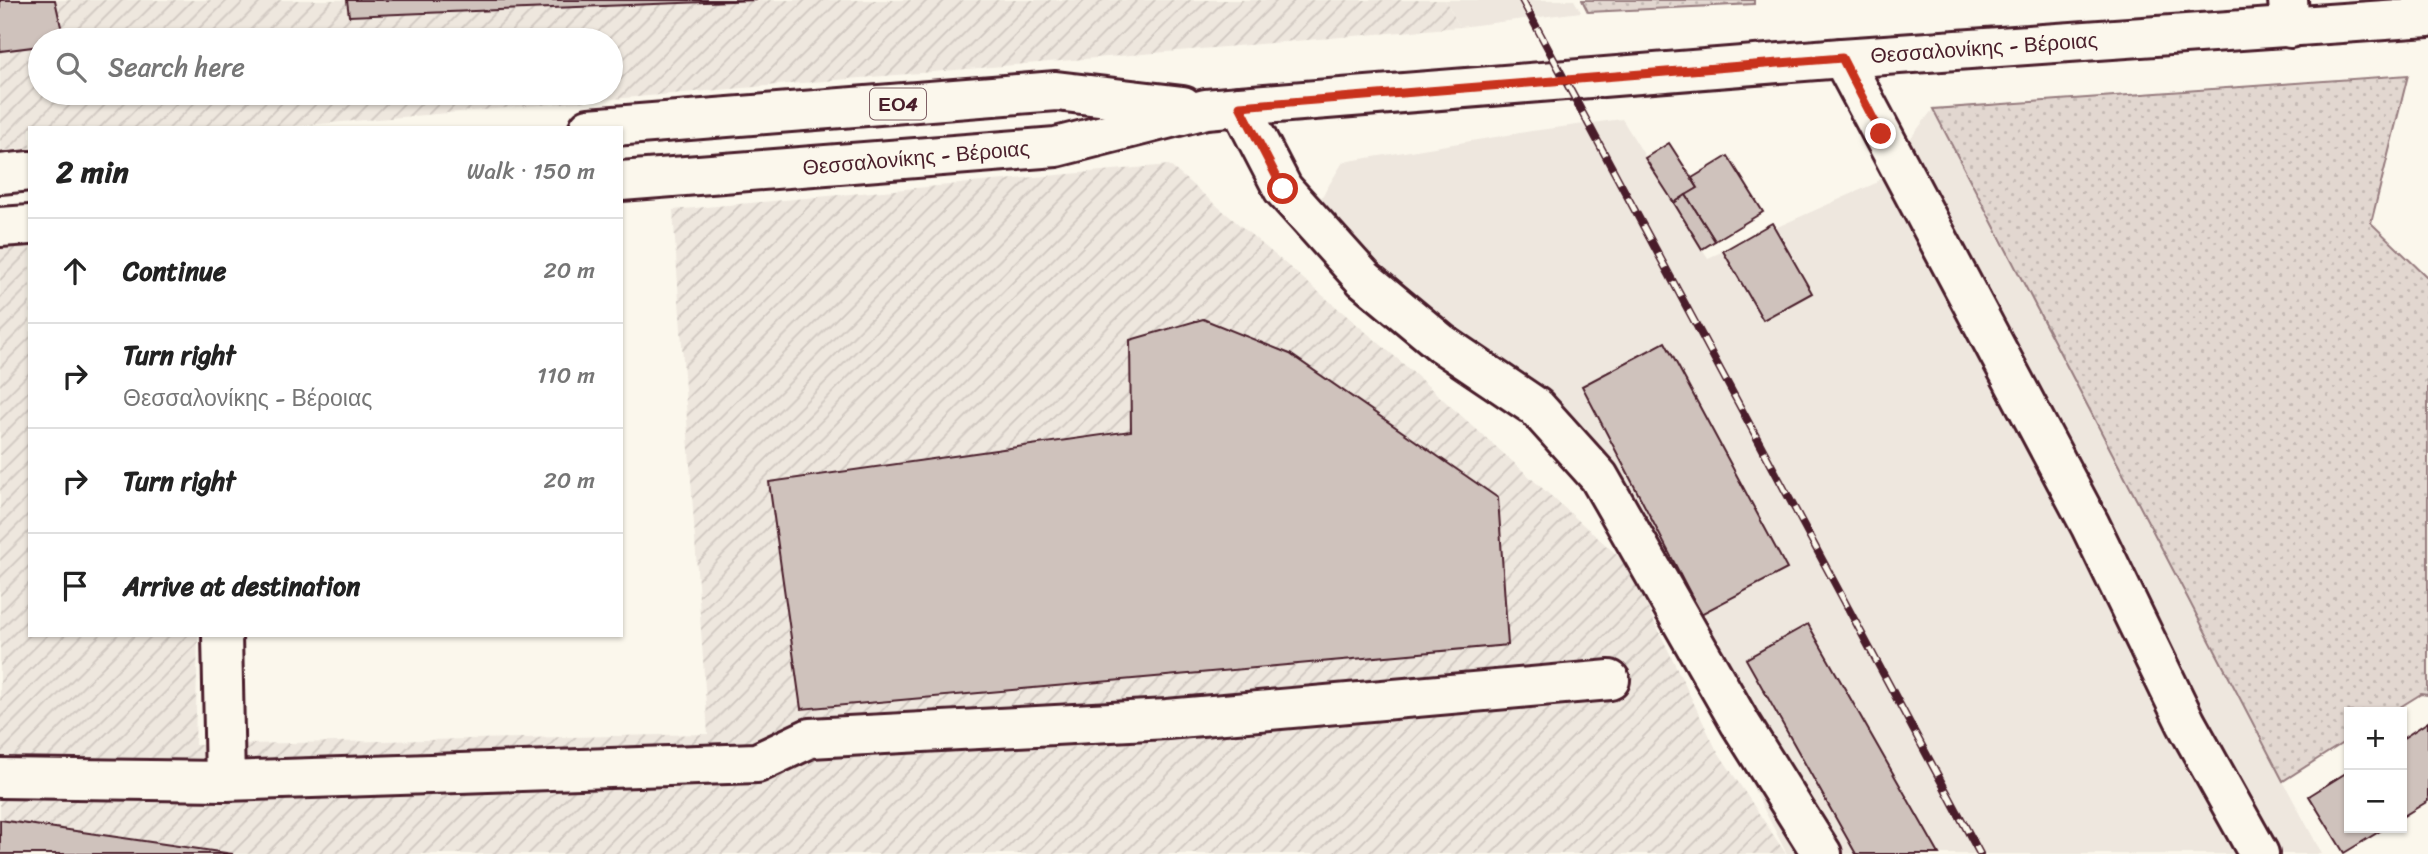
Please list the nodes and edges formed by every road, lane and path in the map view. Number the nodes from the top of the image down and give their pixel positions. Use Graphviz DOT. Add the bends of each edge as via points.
graph roads {
  1 [pos="2289,14"];
  2 [pos="2428,17"];
  3 [pos="1842,58"];
  4 [pos="1223,108"];
  5 [pos="614,126"];
  6 [pos="28,171"];
  7 [pos="0,174"];
  8 [pos="623,181"];
  9 [pos="28,225"];
  10 [pos="0,227"];
  11 [pos="222,637"];
  12 [pos="1610,680"];
  13 [pos="0,778"];
  14 [pos="225,781"];
  15 [pos="1822,854"];
  16 [pos="2259,854"];
  1 -- 2 [label="main road, Θεσσαλονίκης - Βέροιας / ΕΟ4"];
  1 -- 3 [label="main road, Θεσσαλονίκης - Βέροιας / ΕΟ4"];
  3 -- 4 [label="main road, Θεσσαλονίκης - Βέροιας / ΕΟ4"];
  3 -- 16 [label="main road" via="2090,525 2186,723"];
  4 -- 5 [label="main road, Θεσσαλονίκης - Βέροιας / ΕΟ4" via="1056,91"];
  4 -- 8 [label="main road, Θεσσαλονίκης - Βέροιας / ΕΟ4" via="1056,147"];
  4 -- 15 [label="main road" via="1283,189 1364,279 1441,343 1536,407 1598,477 1740,723"];
  6 -- 7 [label="main road"];
  9 -- 10 [label="main road"];
  11 -- 14 [label="main road"];
  12 -- 14 [label="main road" via="1167,719 810,738 757,763"];
  13 -- 14 [label="main road"];
}
